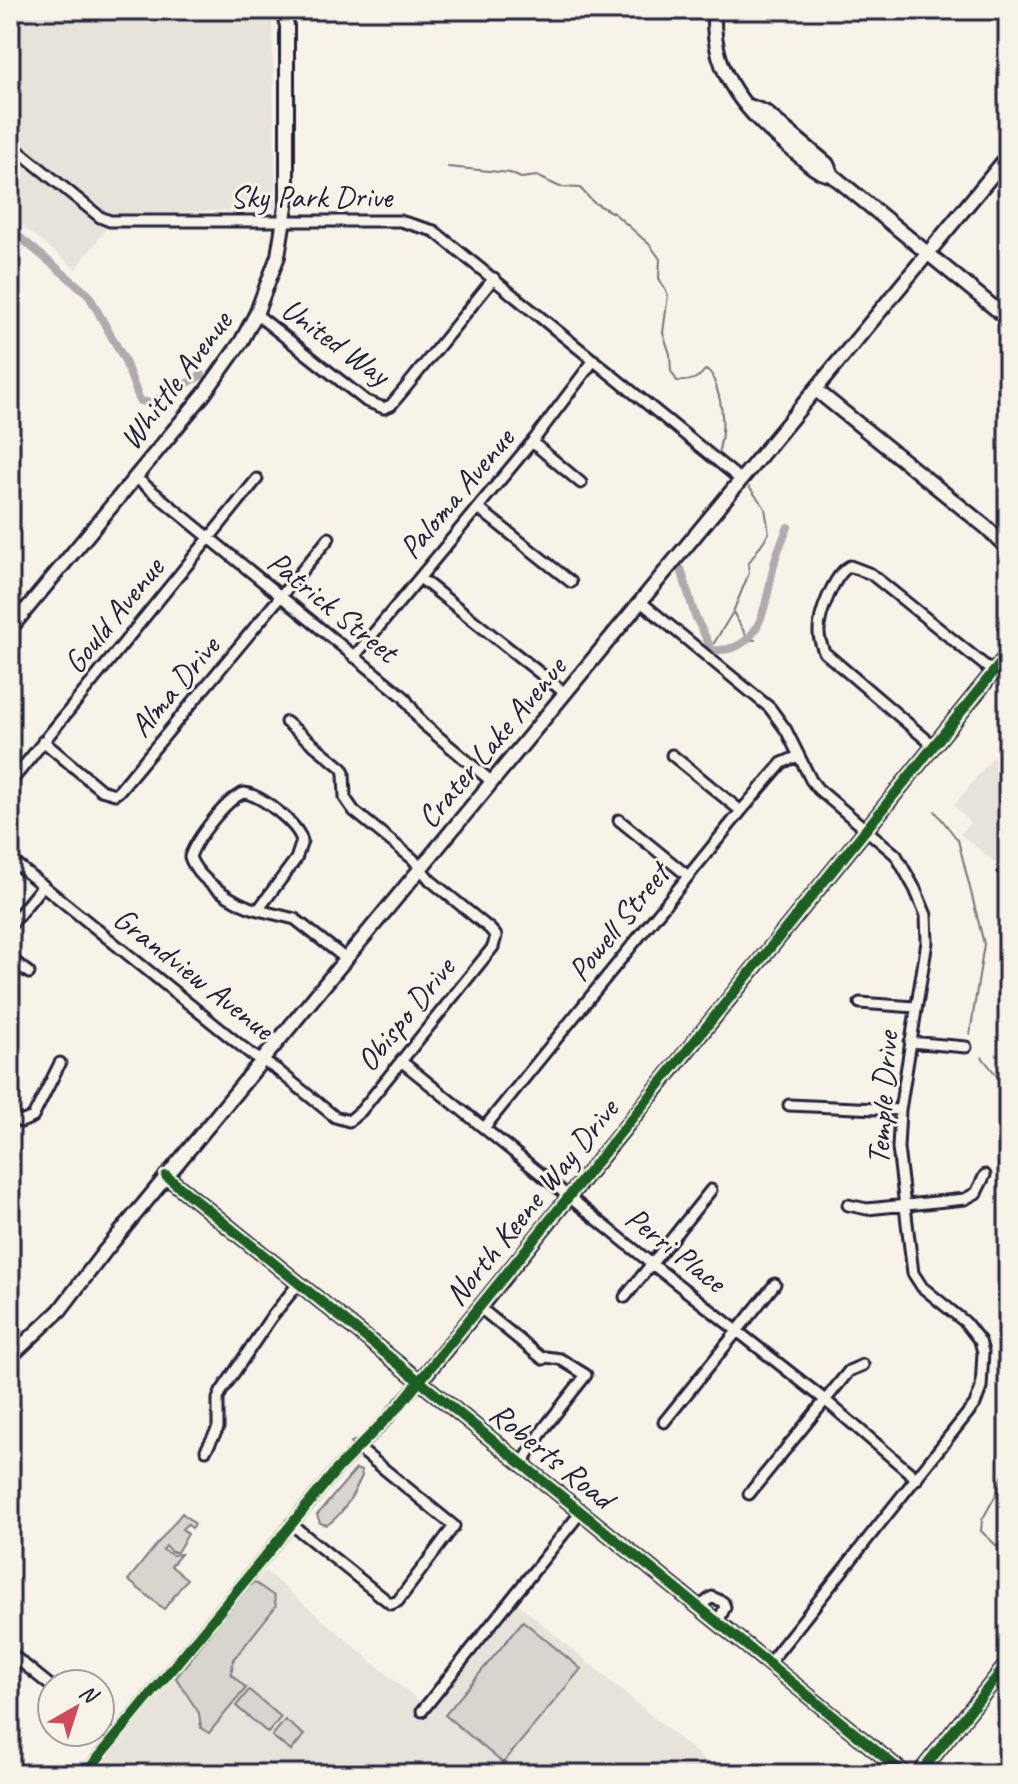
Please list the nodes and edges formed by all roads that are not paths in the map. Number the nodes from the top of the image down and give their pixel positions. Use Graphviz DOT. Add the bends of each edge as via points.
graph roads {
  1 [pos="283,10"];
  2 [pos="295,10"];
  3 [pos="714,10"];
  4 [pos="287,26"];
  5 [pos="10,144"];
  6 [pos="1008,156"];
  7 [pos="284,221"];
  8 [pos="928,254"];
  9 [pos="494,278"];
  10 [pos="256,314"];
  11 [pos="1008,319"];
  12 [pos="594,360"];
  13 [pos="816,390"];
  14 [pos="532,442"];
  15 [pos="135,477"];
  16 [pos="257,479"];
  17 [pos="741,480"];
  18 [pos="581,483"];
  19 [pos="478,508"];
  20 [pos="210,538"];
  21 [pos="329,538"];
  22 [pos="1008,549"];
  23 [pos="420,578"];
  24 [pos="571,582"];
  25 [pos="281,597"];
  26 [pos="641,602"];
  27 [pos="10,629"];
  28 [pos="1008,654"];
  29 [pos="354,657"];
  30 [pos="993,672"];
  31 [pos="565,693"];
  32 [pos="286,722"];
  33 [pos="43,741"];
  34 [pos="934,746"];
  35 [pos="672,755"];
  36 [pos="798,756"];
  37 [pos="492,782"];
  38 [pos="10,783"];
  39 [pos="741,811"];
  40 [pos="619,820"];
  41 [pos="866,829"];
  42 [pos="10,859"];
  43 [pos="421,868"];
  44 [pos="688,876"];
  45 [pos="43,885"];
  46 [pos="258,910"];
  47 [pos="10,926"];
  48 [pos="10,958"];
  49 [pos="346,959"];
  50 [pos="29,973"];
  51 [pos="860,1003"];
  52 [pos="915,1007"];
  53 [pos="910,1042"];
  54 [pos="966,1047"];
  55 [pos="262,1061"];
  56 [pos="401,1061"];
  57 [pos="60,1063"];
  58 [pos="789,1105"];
  59 [pos="900,1110"];
  60 [pos="10,1115"];
  61 [pos="349,1121"];
  62 [pos="484,1128"];
  63 [pos="985,1175"];
  64 [pos="166,1176"];
  65 [pos="711,1190"];
  66 [pos="569,1197"];
  67 [pos="848,1205"];
  68 [pos="904,1205"];
  69 [pos="652,1264"];
  70 [pos="298,1284"];
  71 [pos="775,1284"];
  72 [pos="625,1297"];
  73 [pos="479,1307"];
  74 [pos="738,1330"];
  75 [pos="11,1356"];
  76 [pos="863,1365"];
  77 [pos="420,1381"];
  78 [pos="825,1400"];
  79 [pos="664,1422"];
  80 [pos="357,1447"];
  81 [pos="206,1450"];
  82 [pos="522,1464"];
  83 [pos="917,1479"];
  84 [pos="749,1494"];
  85 [pos="581,1512"];
  86 [pos="291,1524"];
  87 [pos="699,1607"];
  88 [pos="718,1622"];
  89 [pos="10,1653"];
  90 [pos="769,1663"];
  91 [pos="1008,1663"];
  92 [pos="36,1674"];
  93 [pos="422,1711"];
  94 [pos="116,1735"];
  95 [pos="105,1748"];
  96 [pos="85,1774"];
  97 [pos="905,1774"];
  98 [pos="919,1774"];
  1 -- 4 [label="street"];
  2 -- 4 [label="street"];
  3 -- 8 [label="street" via="721,67 759,122"];
  4 -- 7 [label="street, Whittle Avenue"];
  5 -- 7 [label="street, Sky Park Drive" via="110,221"];
  6 -- 8 [label="street, Crater Lake Avenue"];
  7 -- 9 [label="street, Sky Park Drive" via="410,222 434,231"];
  7 -- 10 [label="street, Whittle Avenue" via="278,256"];
  8 -- 11 [label="street"];
  8 -- 13 [label="street, Crater Lake Avenue"];
  9 -- 10 [label="street, United Way" via="384,408 366,401"];
  9 -- 12 [label="street, Sky Park Drive"];
  10 -- 15 [label="street, Whittle Avenue" via="204,394"];
  12 -- 14 [label="street, Paloma Avenue"];
  12 -- 17 [label="street, Sky Park Drive"];
  13 -- 17 [label="street, Crater Lake Avenue"];
  13 -- 22 [label="street"];
  14 -- 18 [label="street"];
  14 -- 19 [label="street, Paloma Avenue"];
  15 -- 20 [label="street, Patrick Street"];
  15 -- 27 [label="street, Whittle Avenue"];
  16 -- 20 [label="street, Gould Avenue"];
  17 -- 26 [label="street, Crater Lake Avenue"];
  19 -- 23 [label="street, Paloma Avenue"];
  19 -- 24 [label="street"];
  20 -- 25 [label="street, Patrick Street"];
  20 -- 33 [label="street, Gould Avenue"];
  21 -- 25 [label="street, Alma Drive"];
  23 -- 29 [label="street, Paloma Avenue"];
  23 -- 31 [label="street"];
  25 -- 29 [label="street, Patrick Street"];
  25 -- 33 [label="street, Alma Drive" via="115,794 101,790"];
  26 -- 31 [label="street, Crater Lake Avenue"];
  26 -- 36 [label="street, Temple Drive" via="770,708"];
  28 -- 30 [label="street, North Keene Way Drive"];
  29 -- 37 [label="street, Patrick Street"];
  30 -- 34 [label="street, North Keene Way Drive"];
  30 -- 34 [label="street" via="871,574 856,566 839,573 819,629 824,652"];
  31 -- 37 [label="street, Crater Lake Avenue"];
  32 -- 43 [label="street" via="342,768 345,798 354,811"];
  33 -- 38 [label="street, Gould Avenue"];
  34 -- 41 [label="street, North Keene Way Drive"];
  35 -- 39 [label="street"];
  36 -- 39 [label="street, Powell Street" via="782,763"];
  36 -- 41 [label="street, Temple Drive" via="818,789"];
  37 -- 43 [label="street, Crater Lake Avenue"];
  39 -- 44 [label="street, Powell Street"];
  40 -- 44 [label="street"];
  41 -- 52 [label="street, Temple Drive" via="896,855 926,915 927,942"];
  41 -- 66 [label="street, North Keene Way Drive"];
  42 -- 45 [label="street, Grandview Avenue"];
  43 -- 49 [label="street, Crater Lake Avenue"];
  43 -- 56 [label="street, Obispo Drive" via="496,936 493,947"];
  44 -- 62 [label="street, Powell Street"];
  45 -- 47 [label="street"];
  45 -- 55 [label="street, Grandview Avenue"];
  46 -- 46 [label="street" via="231,899 197,870 190,857 231,800 244,793 258,797 294,826 302,841 296,859"];
  46 -- 49 [label="street" via="295,919"];
  48 -- 50 [label="street"];
  49 -- 55 [label="street, Crater Lake Avenue"];
  51 -- 52 [label="street"];
  52 -- 53 [label="street, Temple Drive"];
  53 -- 54 [label="street"];
  53 -- 59 [label="street, Temple Drive"];
  55 -- 61 [label="street, Grandview Avenue" via="335,1117"];
  55 -- 64 [label="street, Crater Lake Avenue"];
  56 -- 61 [label="street, Obispo Drive"];
  56 -- 62 [label="street, Perri Place"];
  57 -- 60 [label="street" via="33,1117 21,1122"];
  58 -- 59 [label="street"];
  59 -- 68 [label="street, Temple Drive"];
  62 -- 66 [label="street, Perri Place"];
  63 -- 68 [label="street" via="976,1193 965,1199"];
  64 -- 70 [label="street, Roberts Road"];
  64 -- 75 [label="street, Crater Lake Avenue" via="60,1310"];
  65 -- 69 [label="street"];
  66 -- 69 [label="street, Perri Place"];
  66 -- 73 [label="street, North Keene Way Drive"];
  67 -- 68 [label="street"];
  68 -- 83 [label="street, Temple Drive" via="917,1281 976,1333 983,1352 979,1397"];
  69 -- 72 [label="street"];
  69 -- 74 [label="street, Perri Place"];
  70 -- 77 [label="street, Roberts Road"];
  70 -- 81 [label="street" via="221,1392 218,1428"];
  71 -- 74 [label="street"];
  73 -- 77 [label="street, North Keene Way Drive"];
  73 -- 82 [label="street" via="543,1359 560,1359 586,1378"];
  74 -- 78 [label="street, Perri Place"];
  74 -- 79 [label="street"];
  76 -- 78 [label="street" via="849,1371"];
  77 -- 80 [label="street, North Keene Way Drive"];
  77 -- 82 [label="street, Roberts Road"];
  78 -- 83 [label="street, Perri Place"];
  78 -- 84 [label="street"];
  80 -- 86 [label="street, North Keene Way Drive"];
  80 -- 86 [label="street" via="454,1526 398,1601 391,1604"];
  82 -- 85 [label="street, Roberts Road"];
  83 -- 90 [label="street, Temple Drive"];
  85 -- 87 [label="street, Roberts Road"];
  85 -- 93 [label="street"];
  86 -- 94 [label="street, North Keene Way Drive"];
  87 -- 88 [label="street, Roberts Road"];
  87 -- 88 [label="street" via="712,1597 723,1602"];
  88 -- 90 [label="street, Roberts Road"];
  89 -- 92 [label="street"];
  90 -- 97 [label="street, Roberts Road"];
  91 -- 98 [label="street"];
  95 -- 96 [label="street, North Keene Way Drive"];
}
